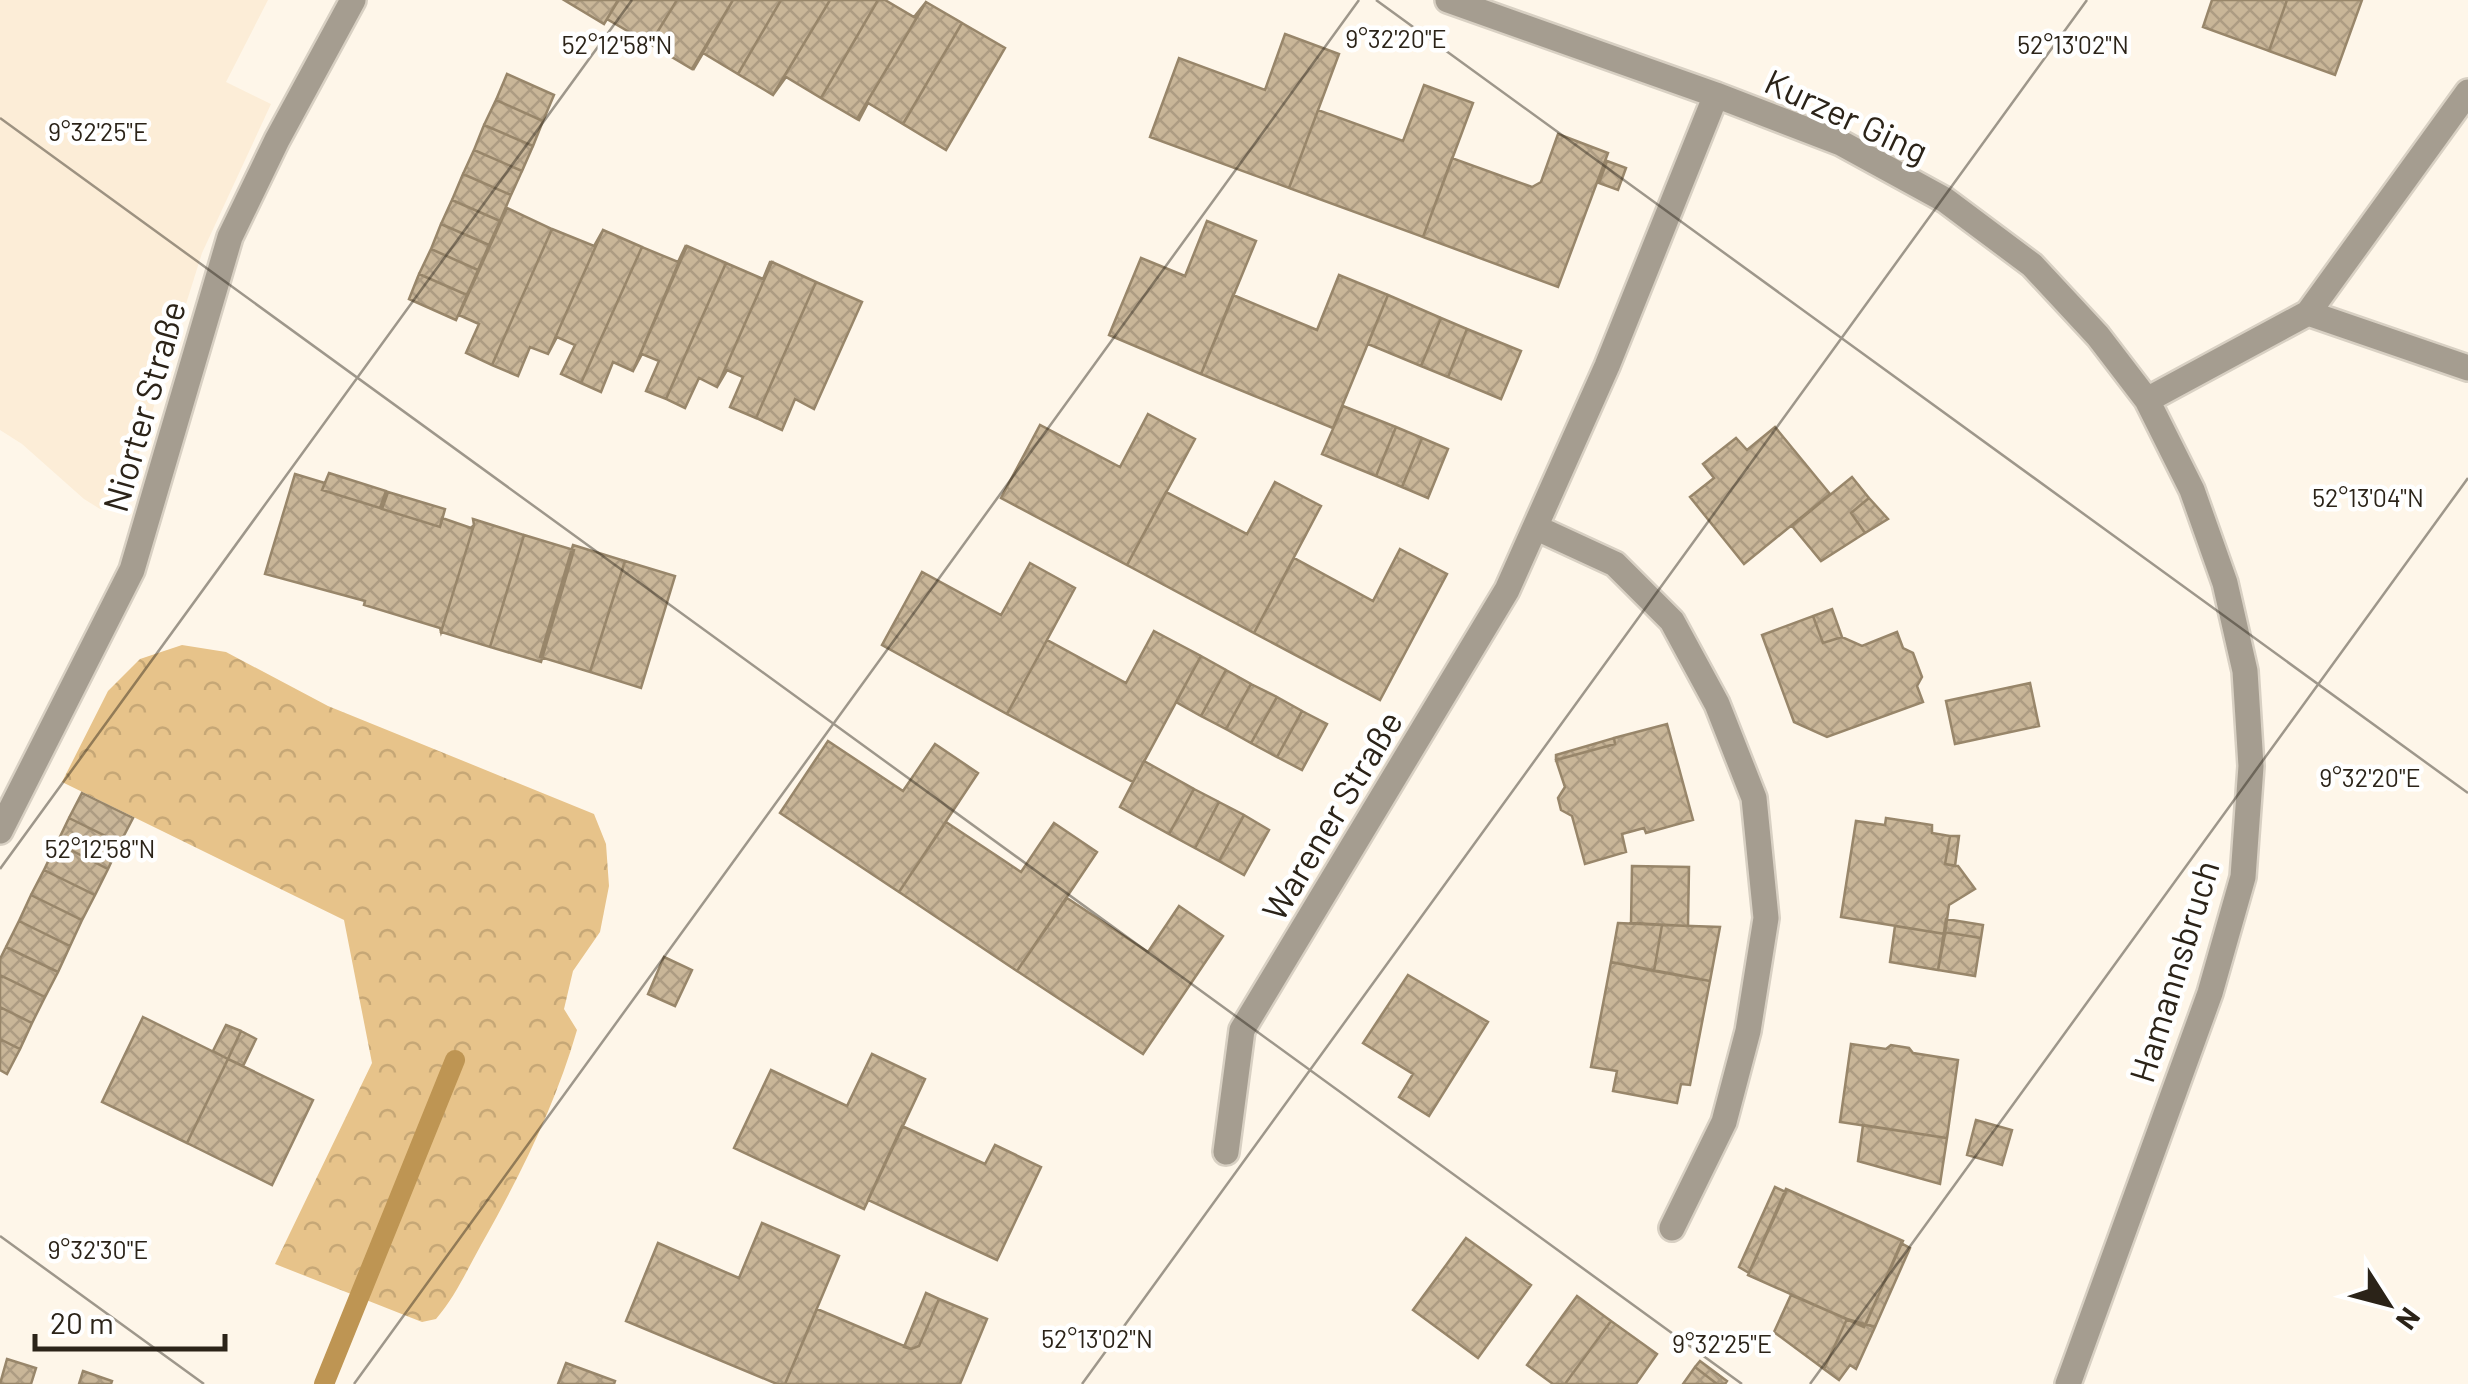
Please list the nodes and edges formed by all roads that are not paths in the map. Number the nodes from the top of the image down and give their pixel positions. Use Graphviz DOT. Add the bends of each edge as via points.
graph roads {
  1 [pos="353,0"];
  2 [pos="1448,0"];
  3 [pos="2468,92"];
  4 [pos="1716,95"];
  5 [pos="2308,313"];
  6 [pos="2468,368"];
  7 [pos="2147,400"];
  8 [pos="1537,528"];
  9 [pos="0,831"];
  10 [pos="1226,1152"];
  11 [pos="1672,1228"];
  12 [pos="2068,1384"];
  1 -- 9 [label="street, Niorter Straße" via="230,237 132,570"];
  2 -- 4 [label="street, Kurzer Ging"];
  3 -- 5 [label="street"];
  4 -- 7 [label="street, Kurzer Ging" via="1841,144 1944,200 2032,264"];
  4 -- 8 [label="street, Warener Straße"];
  5 -- 6 [label="street"];
  5 -- 7 [label="street"];
  7 -- 12 [label="street, Hamannsbruch" via="2192,490 2225,584 2246,671 2252,766 2243,877 2210,993"];
  8 -- 10 [label="street, Warener Straße" via="1242,1030"];
  8 -- 11 [label="street" via="1614,564 1672,620 1718,704 1754,798 1766,918 1748,1031 1724,1122"];
}
